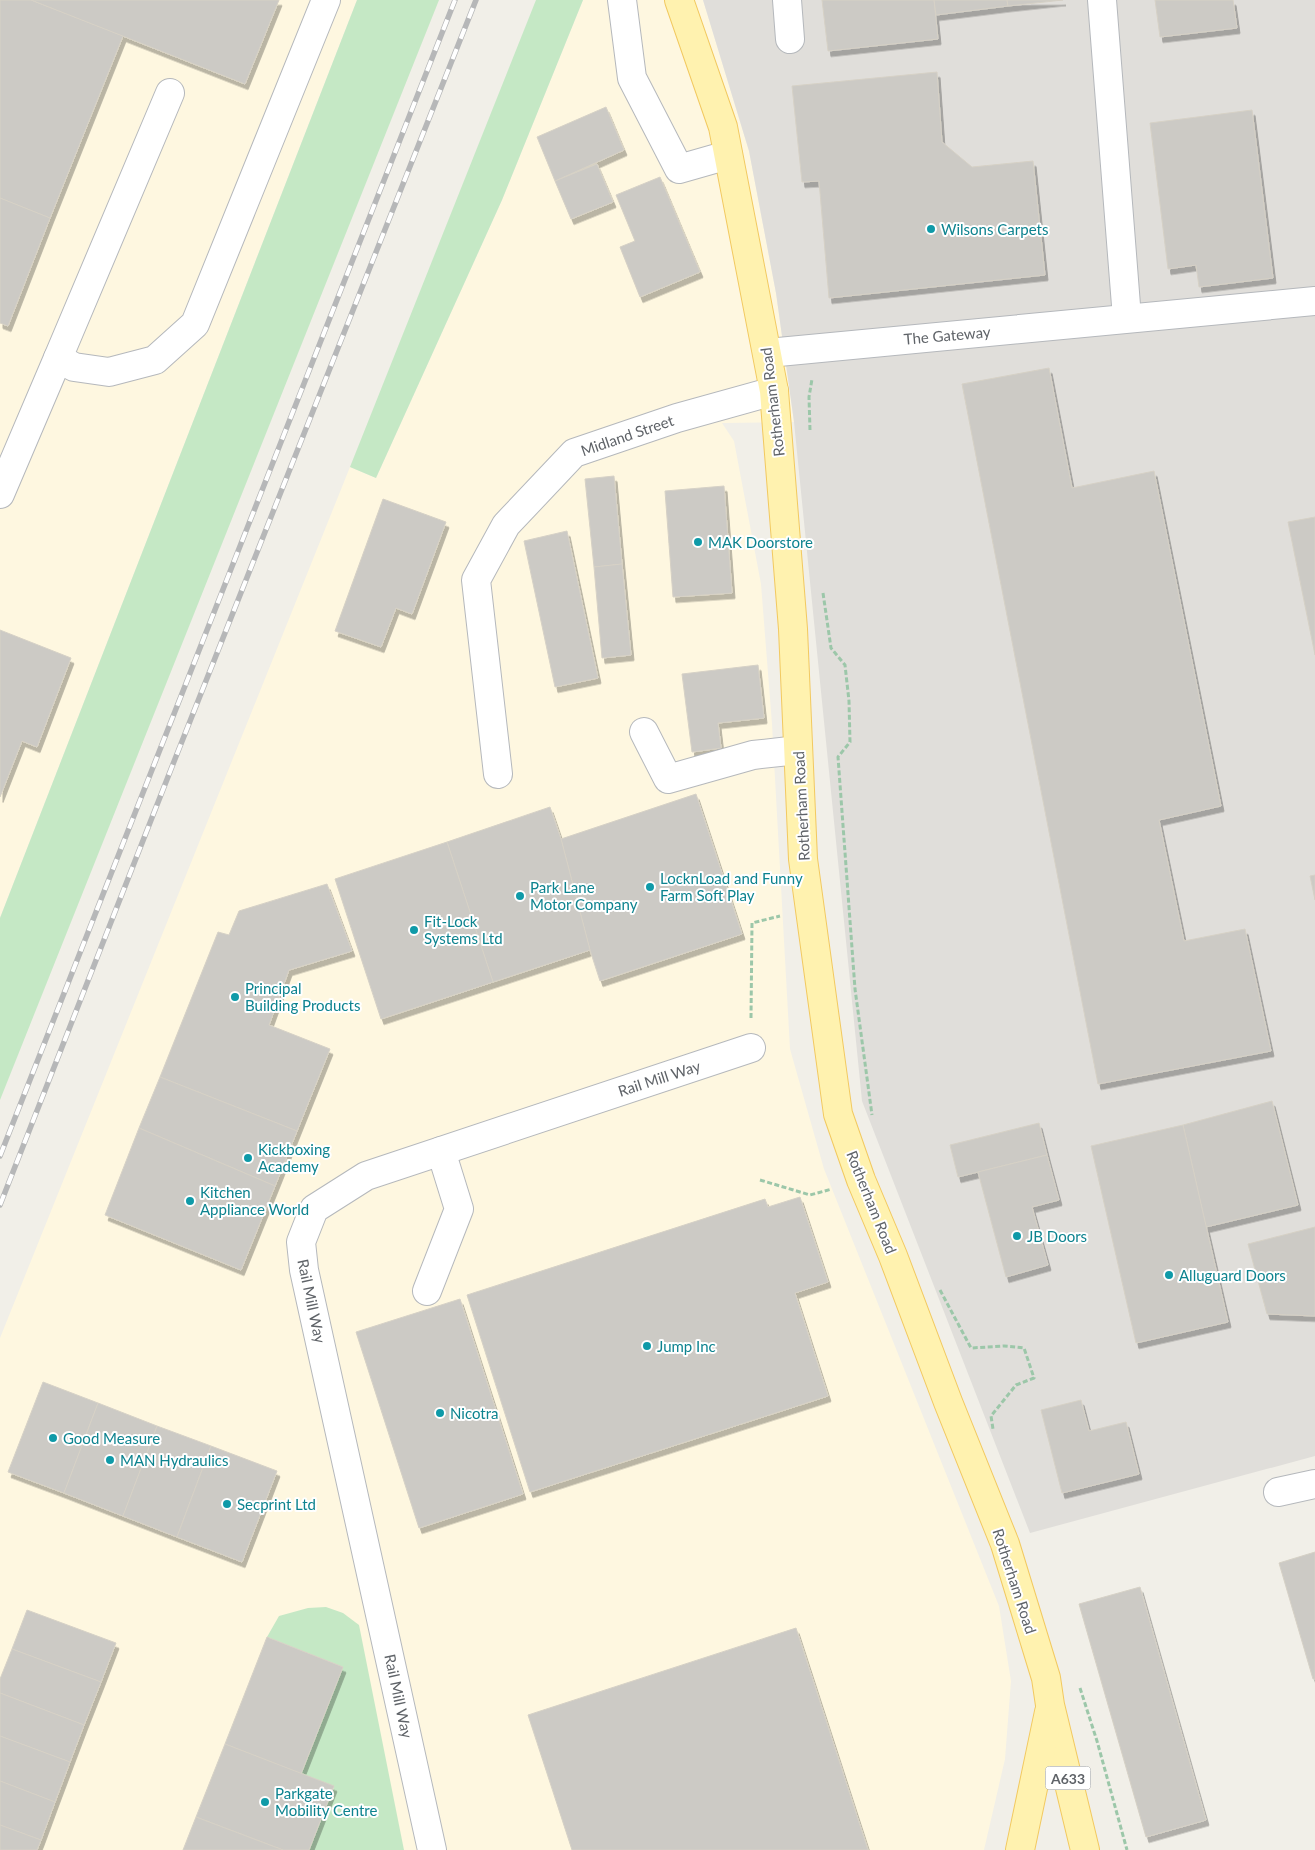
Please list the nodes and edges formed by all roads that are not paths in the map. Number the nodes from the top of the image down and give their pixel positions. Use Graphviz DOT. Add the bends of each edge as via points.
graph roads {
  1 [pos="326,0"];
  2 [pos="622,0"];
  3 [pos="679,0"];
  4 [pos="787,0"];
  5 [pos="1102,0"];
  6 [pos="790,39"];
  7 [pos="170,93"];
  8 [pos="728,155"];
  9 [pos="1315,301"];
  10 [pos="1127,318"];
  11 [pos="768,353"];
  12 [pos="58,358"];
  13 [pos="774,391"];
  14 [pos="0,494"];
  15 [pos="644,732"];
  16 [pos="798,750"];
  17 [pos="498,774"];
  18 [pos="751,1048"];
  19 [pos="441,1151"];
  20 [pos="427,1291"];
  21 [pos="1315,1484"];
  22 [pos="1278,1492"];
  23 [pos="1050,1705"];
  24 [pos="432,1850"];
  25 [pos="1020,1850"];
  26 [pos="1085,1850"];
  1 -- 12 [label="street" via="195,324 155,360 109,372 74,367"];
  2 -- 8 [label="street" via="632,78 679,169"];
  3 -- 8 [label="main road, Rotherham Road / A633" via="723,127"];
  4 -- 6 [label="street"];
  5 -- 10 [label="street"];
  7 -- 12 [label="street"];
  8 -- 11 [label="main road, Rotherham Road / A633"];
  9 -- 10 [label="street, The Gateway"];
  10 -- 11 [label="street, The Gateway"];
  11 -- 13 [label="main road, Rotherham Road / A633"];
  12 -- 14 [label="street"];
  13 -- 16 [label="main road, Rotherham Road / A633" via="793,629"];
  13 -- 17 [label="street, Midland Street" via="677,418 574,453 506,524 476,580"];
  15 -- 16 [label="street" via="668,778 754,755"];
  16 -- 23 [label="main road, Rotherham Road / A633" via="803,859 838,1114 1005,1544 1046,1678"];
  18 -- 19 [label="street, Rail Mill Way"];
  19 -- 20 [label="street" via="459,1209"];
  19 -- 24 [label="street, Rail Mill Way" via="366,1176 314,1209 301,1242 304,1270"];
  21 -- 22 [label="street"];
  23 -- 25 [label="main road, Rotherham Road / A633"];
  23 -- 26 [label="main road, Rotherham Road / A633"];
}
